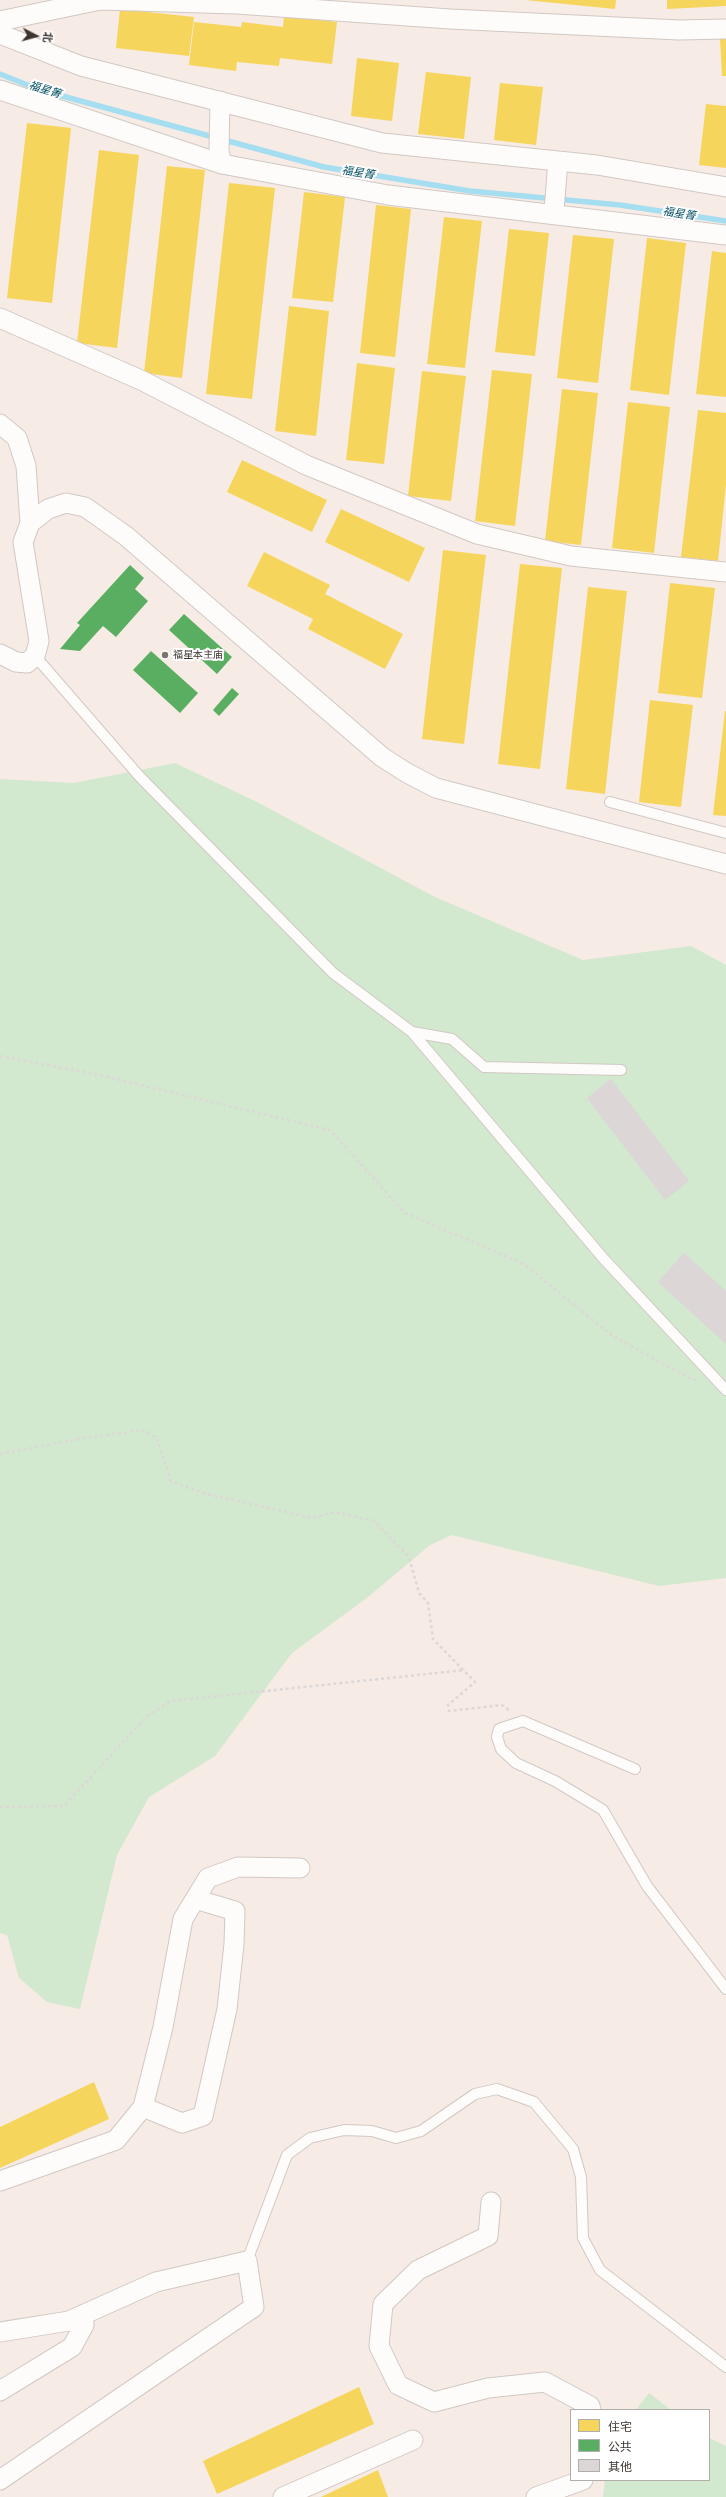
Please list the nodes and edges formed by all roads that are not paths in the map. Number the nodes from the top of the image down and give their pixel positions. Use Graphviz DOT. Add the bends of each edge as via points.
graph roads {
  1 [pos="0,21"];
  2 [pos="726,29"];
  3 [pos="0,34"];
  4 [pos="0,90"];
  5 [pos="220,101"];
  6 [pos="221,157"];
  7 [pos="558,161"];
  8 [pos="726,187"];
  9 [pos="556,213"];
  10 [pos="726,235"];
  11 [pos="0,318"];
  12 [pos="0,424"];
  13 [pos="30,523"];
  14 [pos="726,572"];
  15 [pos="0,654"];
  16 [pos="35,656"];
  17 [pos="610,802"];
  18 [pos="726,833"];
  19 [pos="726,864"];
  20 [pos="412,1032"];
  21 [pos="621,1070"];
  22 [pos="726,1390"];
  23 [pos="635,1769"];
  24 [pos="300,1868"];
  25 [pos="195,1900"];
  26 [pos="726,1989"];
  27 [pos="143,2107"];
  28 [pos="0,2181"];
  29 [pos="491,2202"];
  30 [pos="247,2261"];
  31 [pos="84,2314"];
  32 [pos="0,2332"];
  33 [pos="726,2367"];
  34 [pos="0,2391"];
  35 [pos="591,2409"];
  36 [pos="413,2440"];
  37 [pos="0,2480"];
  38 [pos="580,2481"];
  39 [pos="283,2497"];
  40 [pos="536,2497"];
  1 -- 2 [label="street" via="100,0 237,4 450,19 679,30"];
  3 -- 5 [label="street" via="82,66"];
  4 -- 6 [label="street"];
  5 -- 6 [label="street"];
  5 -- 7 [label="street" via="382,143"];
  6 -- 9 [label="street" via="388,195"];
  7 -- 8 [label="street"];
  7 -- 9 [label="street"];
  9 -- 10 [label="street"];
  11 -- 14 [label="street" via="143,382 306,465 476,534 571,556"];
  12 -- 13 [label="street" via="17,438 26,466"];
  13 -- 16 [label="street" via="23,542 39,641"];
  13 -- 19 [label="street" via="48,509 66,503 85,507 126,536 382,757 430,785"];
  15 -- 16 [label="street" via="16,662 27,663"];
  16 -- 20 [label="lane" via="140,777 333,973"];
  17 -- 18 [label="lane"];
  20 -- 21 [label="lane" via="452,1039 484,1067"];
  20 -- 22 [label="lane" via="603,1258"];
  23 -- 26 [label="lane" via="523,1721 499,1729 497,1737 501,1749 516,1763 555,1781 603,1810 647,1886"];
  24 -- 25 [label="street" via="238,1867 208,1878"];
  25 -- 27 [label="street" via="183,1919 163,2027"];
  25 -- 27 [label="street" via="235,1911 228,2009 203,2116 182,2123"];
  27 -- 28 [label="street" via="116,2140"];
  29 -- 35 [label="street" via="488,2236 418,2270 383,2304 379,2346 398,2385 434,2402 488,2388 545,2382 590,2406"];
  30 -- 31 [label="street" via="156,2282"];
  30 -- 33 [label="lane" via="287,2155 310,2138 344,2130 372,2131 396,2138 421,2131 475,2094 497,2089 534,2102 573,2149 581,2177 583,2238 600,2270"];
  30 -- 37 [label="street" via="254,2307"];
  31 -- 32 [label="street" via="69,2321"];
  31 -- 34 [label="street" via="84,2325 72,2347"];
  36 -- 39 [label="street"];
  38 -- 40 [label="street"];
}
